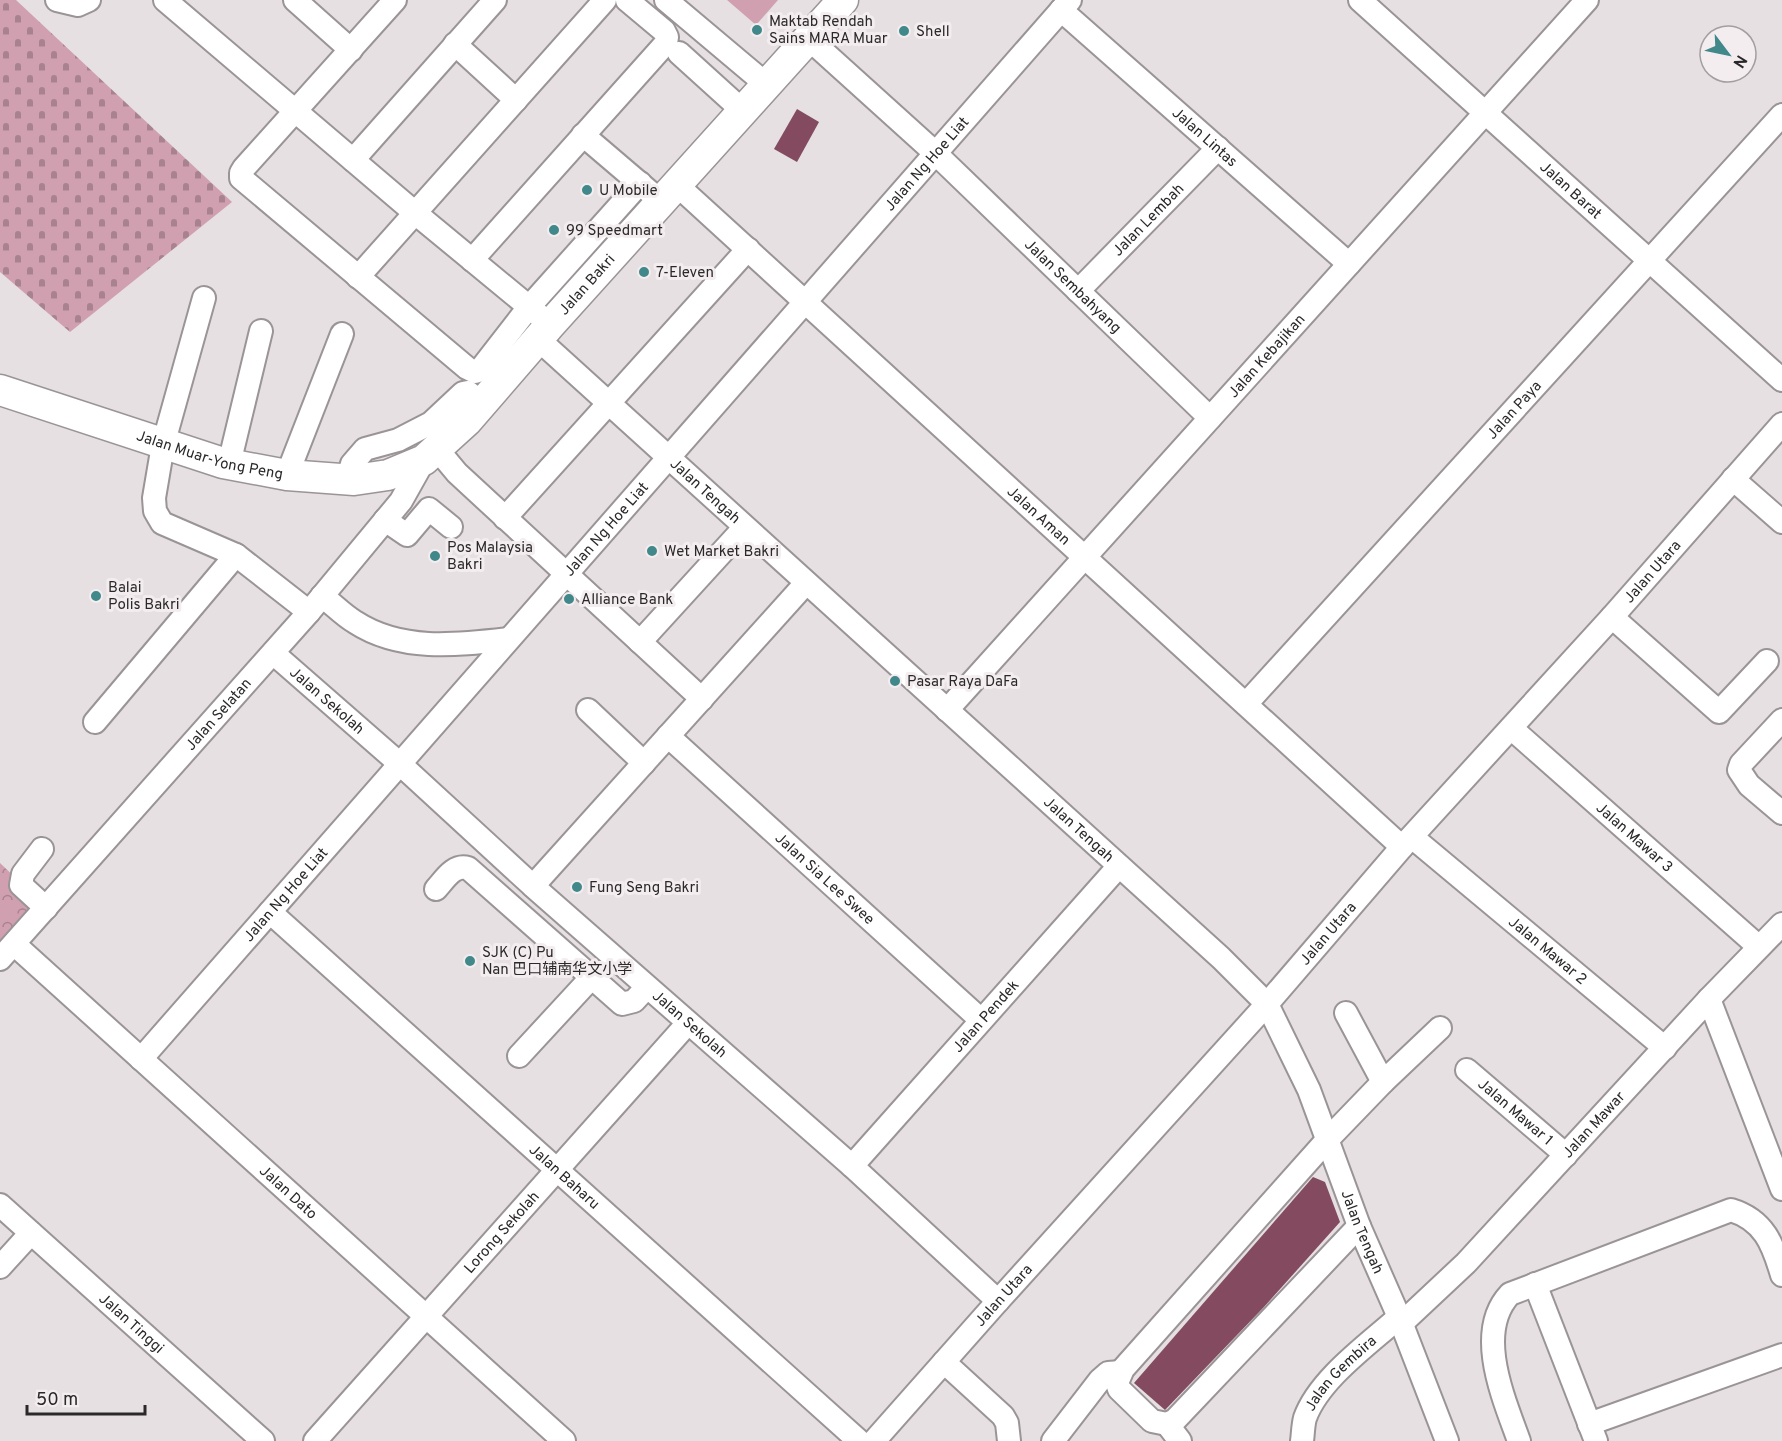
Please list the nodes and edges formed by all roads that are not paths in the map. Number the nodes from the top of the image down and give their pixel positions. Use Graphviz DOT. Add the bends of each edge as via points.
graph roads {
  1 [pos="57,0"];
  2 [pos="89,0"];
  3 [pos="165,0"];
  4 [pos="295,0"];
  5 [pos="395,0"];
  6 [pos="495,0"];
  7 [pos="605,0"];
  8 [pos="627,0"];
  9 [pos="666,0"];
  10 [pos="843,0"];
  11 [pos="1360,0"];
  12 [pos="1587,0"];
  13 [pos="1066,5"];
  14 [pos="808,38"];
  15 [pos="455,44"];
  16 [pos="351,50"];
  17 [pos="679,53"];
  18 [pos="767,85"];
  19 [pos="516,100"];
  20 [pos="296,110"];
  21 [pos="743,111"];
  22 [pos="1485,112"];
  23 [pos="1782,115"];
  24 [pos="583,135"];
  25 [pos="930,148"];
  26 [pos="1218,148"];
  27 [pos="353,160"];
  28 [pos="660,190"];
  29 [pos="414,212"];
  30 [pos="748,249"];
  31 [pos="472,260"];
  32 [pos="1650,261"];
  33 [pos="1349,264"];
  34 [pos="358,277"];
  35 [pos="1078,291"];
  36 [pos="204,298"];
  37 [pos="805,302"];
  38 [pos="539,324"];
  39 [pos="261,331"];
  40 [pos="342,334"];
  41 [pos="1782,380"];
  42 [pos="0,390"];
  43 [pos="608,403"];
  44 [pos="483,404"];
  45 [pos="1210,418"];
  46 [pos="1782,424"];
  47 [pos="163,445"];
  48 [pos="669,458"];
  49 [pos="442,461"];
  50 [pos="229,465"];
  51 [pos="287,475"];
  52 [pos="1733,479"];
  53 [pos="347,480"];
  54 [pos="505,518"];
  55 [pos="385,520"];
  56 [pos="1782,522"];
  57 [pos="451,527"];
  58 [pos="745,527"];
  59 [pos="236,555"];
  60 [pos="1085,557"];
  61 [pos="566,574"];
  62 [pos="806,583"];
  63 [pos="315,604"];
  64 [pos="1618,622"];
  65 [pos="509,639"];
  66 [pos="640,642"];
  67 [pos="273,653"];
  68 [pos="1767,661"];
  69 [pos="702,699"];
  70 [pos="1246,704"];
  71 [pos="588,710"];
  72 [pos="947,710"];
  73 [pos="1782,720"];
  74 [pos="95,722"];
  75 [pos="1511,728"];
  76 [pos="668,736"];
  77 [pos="644,763"];
  78 [pos="400,764"];
  79 [pos="1782,813"];
  80 [pos="1416,845"];
  81 [pos="42,849"];
  82 [pos="1119,866"];
  83 [pos="534,887"];
  84 [pos="436,890"];
  85 [pos="46,908"];
  86 [pos="515,910"];
  87 [pos="270,912"];
  88 [pos="1782,924"];
  89 [pos="1758,947"];
  90 [pos="16,952"];
  91 [pos="591,978"];
  92 [pos="647,987"];
  93 [pos="1709,999"];
  94 [pos="1267,1004"];
  95 [pos="1346,1013"];
  96 [pos="981,1020"];
  97 [pos="688,1023"];
  98 [pos="1440,1028"];
  99 [pos="1665,1048"];
  100 [pos="519,1056"];
  101 [pos="141,1059"];
  102 [pos="1467,1070"];
  103 [pos="1383,1082"];
  104 [pos="1328,1138"];
  105 [pos="1566,1155"];
  106 [pos="852,1167"];
  107 [pos="557,1170"];
  108 [pos="1782,1189"];
  109 [pos="0,1205"];
  110 [pos="1359,1226"];
  111 [pos="31,1233"];
  112 [pos="0,1267"];
  113 [pos="1782,1275"];
  114 [pos="1535,1284"];
  115 [pos="998,1301"];
  116 [pos="426,1316"];
  117 [pos="1400,1320"];
  118 [pos="1782,1355"];
  119 [pos="944,1362"];
  120 [pos="1121,1372"];
  121 [pos="1592,1432"];
  122 [pos="1174,1433"];
  123 [pos="263,1441"];
  124 [pos="315,1441"];
  125 [pos="564,1441"];
  126 [pos="859,1441"];
  127 [pos="874,1441"];
  128 [pos="1009,1441"];
  129 [pos="1053,1441"];
  130 [pos="1302,1441"];
  131 [pos="1447,1441"];
  132 [pos="1519,1441"];
  1 -- 2 [label="street" via="78,5"];
  3 -- 20 [label="street, Jalan Tengah"];
  4 -- 16 [label="street"];
  5 -- 16 [label="street"];
  6 -- 15 [label="street"];
  7 -- 19 [label="street"];
  8 -- 24 [label="street" via="664,31 666,43"];
  9 -- 18 [label="street"];
  10 -- 14 [label="main road, Jalan Bakri"];
  11 -- 22 [label="street, Jalan Barat"];
  12 -- 22 [label="street, Jalan Kebajikan"];
  13 -- 25 [label="street, Jalan Ng Hoe Liat"];
  13 -- 26 [label="street, Jalan Lintas"];
  14 -- 18 [label="main road, Jalan Bakri"];
  14 -- 25 [label="street, Jalan Sembahyang"];
  15 -- 19 [label="street"];
  15 -- 27 [label="street"];
  16 -- 20 [label="street"];
  17 -- 21 [label="street"];
  18 -- 21 [label="main road, Jalan Bakri"];
  19 -- 29 [label="street"];
  20 -- 27 [label="street, Jalan Tengah"];
  20 -- 34 [label="street" via="244,168 242,178"];
  21 -- 28 [label="main road, Jalan Bakri"];
  22 -- 32 [label="street, Jalan Barat"];
  22 -- 33 [label="street, Jalan Kebajikan"];
  23 -- 32 [label="street, Jalan Paya"];
  24 -- 28 [label="street, Jalan Aman"];
  24 -- 31 [label="street"];
  25 -- 35 [label="street, Jalan Sembahyang"];
  25 -- 37 [label="street, Jalan Ng Hoe Liat"];
  26 -- 33 [label="street, Jalan Lintas"];
  26 -- 35 [label="street, Jalan Lembah"];
  27 -- 29 [label="street, Jalan Tengah"];
  28 -- 30 [label="street, Jalan Aman"];
  28 -- 38 [label="main road, Jalan Bakri"];
  29 -- 31 [label="street, Jalan Tengah"];
  29 -- 34 [label="street"];
  30 -- 37 [label="street, Jalan Aman"];
  30 -- 43 [label="street"];
  31 -- 38 [label="street, Jalan Tengah"];
  32 -- 41 [label="street, Jalan Barat"];
  32 -- 70 [label="street, Jalan Paya"];
  33 -- 45 [label="street, Jalan Kebajikan"];
  34 -- 38 [label="street" via="475,372"];
  35 -- 45 [label="street, Jalan Sembahyang"];
  36 -- 47 [label="street"];
  37 -- 48 [label="street, Jalan Ng Hoe Liat"];
  37 -- 60 [label="street, Jalan Aman"];
  38 -- 43 [label="street, Jalan Tengah"];
  38 -- 44 [label="main road, Jalan Bakri"];
  39 -- 50 [label="street"];
  40 -- 51 [label="street"];
  42 -- 47 [label="main road, Jalan Muar-Yong Peng"];
  43 -- 48 [label="street, Jalan Tengah"];
  43 -- 54 [label="street"];
  44 -- 49 [label="main road, Jalan Bakri"];
  44 -- 53 [label="street" via="468,392 463,393 431,423 398,440 365,449 352,464"];
  45 -- 60 [label="street, Jalan Kebajikan"];
  46 -- 52 [label="street, Jalan Utara"];
  47 -- 50 [label="main road, Jalan Muar-Yong Peng"];
  47 -- 59 [label="street" via="154,498 157,518"];
  48 -- 58 [label="street, Jalan Tengah"];
  48 -- 61 [label="street, Jalan Ng Hoe Liat"];
  49 -- 53 [label="main road, Jalan Muar-Yong Peng" via="388,475"];
  49 -- 54 [label="street"];
  49 -- 55 [label="street, Jalan Selatan"];
  50 -- 51 [label="main road, Jalan Muar-Yong Peng"];
  51 -- 53 [label="main road, Jalan Muar-Yong Peng"];
  52 -- 56 [label="street"];
  52 -- 64 [label="street, Jalan Utara"];
  54 -- 61 [label="street"];
  55 -- 57 [label="street" via="407,535 429,509"];
  55 -- 63 [label="street, Jalan Selatan"];
  58 -- 62 [label="street, Jalan Tengah"];
  58 -- 66 [label="street"];
  59 -- 63 [label="street"];
  59 -- 74 [label="street"];
  60 -- 70 [label="street, Jalan Aman"];
  60 -- 72 [label="street, Jalan Kebajikan"];
  61 -- 65 [label="street, Jalan Ng Hoe Liat"];
  61 -- 66 [label="street"];
  62 -- 69 [label="street"];
  62 -- 72 [label="street, Jalan Tengah"];
  63 -- 65 [label="street" via="383,637 417,644"];
  63 -- 67 [label="street, Jalan Selatan"];
  64 -- 68 [label="street" via="1719,712"];
  64 -- 75 [label="street, Jalan Utara"];
  65 -- 78 [label="street, Jalan Ng Hoe Liat"];
  66 -- 69 [label="street"];
  67 -- 78 [label="street, Jalan Sekolah"];
  67 -- 85 [label="street, Jalan Selatan"];
  69 -- 76 [label="street"];
  70 -- 80 [label="street, Jalan Aman"];
  71 -- 77 [label="street"];
  72 -- 82 [label="street, Jalan Tengah"];
  73 -- 79 [label="street" via="1739,770 1749,785"];
  75 -- 80 [label="street, Jalan Utara"];
  75 -- 89 [label="street, Jalan Mawar 3"];
  76 -- 77 [label="street"];
  76 -- 96 [label="street, Jalan Sia Lee Swee"];
  77 -- 83 [label="street"];
  78 -- 83 [label="street, Jalan Sekolah"];
  78 -- 87 [label="street, Jalan Ng Hoe Liat"];
  80 -- 94 [label="street, Jalan Utara"];
  80 -- 99 [label="street, Jalan Mawar 2"];
  81 -- 85 [label="street" via="23,874 21,885"];
  82 -- 94 [label="street, Jalan Tengah"];
  82 -- 96 [label="street, Jalan Pendek"];
  83 -- 86 [label="street"];
  83 -- 92 [label="street, Jalan Sekolah"];
  84 -- 86 [label="street" via="455,869 465,867"];
  85 -- 90 [label="street, Jalan Selatan"];
  86 -- 91 [label="street"];
  87 -- 101 [label="street, Jalan Ng Hoe Liat"];
  87 -- 107 [label="street, Jalan Baharu"];
  88 -- 89 [label="street, Jalan Mawar"];
  89 -- 93 [label="street, Jalan Mawar"];
  90 -- 101 [label="street, Jalan Dato"];
  91 -- 92 [label="street" via="622,1004 634,1001"];
  91 -- 100 [label="street"];
  92 -- 97 [label="street, Jalan Sekolah"];
  93 -- 99 [label="street, Jalan Mawar"];
  93 -- 108 [label="street"];
  94 -- 104 [label="street, Jalan Tengah" via="1310,1090"];
  94 -- 115 [label="street, Jalan Utara"];
  95 -- 103 [label="street"];
  96 -- 106 [label="street, Jalan Pendek"];
  97 -- 106 [label="street, Jalan Sekolah"];
  97 -- 107 [label="street, Lorong Sekolah"];
  98 -- 103 [label="street"];
  99 -- 105 [label="street, Jalan Mawar"];
  101 -- 116 [label="street, Jalan Dato"];
  102 -- 105 [label="street, Jalan Mawar 1"];
  103 -- 104 [label="street"];
  104 -- 110 [label="street, Jalan Tengah"];
  104 -- 120 [label="street"];
  105 -- 117 [label="street, Jalan Mawar" via="1466,1263"];
  106 -- 115 [label="street, Jalan Sekolah"];
  107 -- 116 [label="street, Lorong Sekolah"];
  107 -- 126 [label="street, Jalan Baharu"];
  109 -- 111 [label="street, Jalan Tinggi"];
  110 -- 117 [label="street, Jalan Tengah"];
  110 -- 122 [label="street" via="1175,1420"];
  111 -- 112 [label="street"];
  111 -- 123 [label="street, Jalan Tinggi"];
  113 -- 114 [label="street" via="1773,1247 1759,1226 1745,1214 1731,1210"];
  114 -- 121 [label="street"];
  114 -- 132 [label="street" via="1510,1294 1494,1325 1494,1359"];
  115 -- 119 [label="street, Jalan Utara"];
  116 -- 124 [label="street, Lorong Sekolah"];
  116 -- 125 [label="street, Jalan Dato"];
  117 -- 130 [label="street, Jalan Gembira" via="1333,1376 1305,1419"];
  117 -- 131 [label="street, Jalan Tengah"];
  118 -- 121 [label="street"];
  119 -- 127 [label="street, Jalan Utara"];
  119 -- 128 [label="street" via="1003,1416"];
  120 -- 122 [label="street" via="1119,1389 1152,1421"];
  120 -- 129 [label="street" via="1108,1373 1100,1380"];
}
